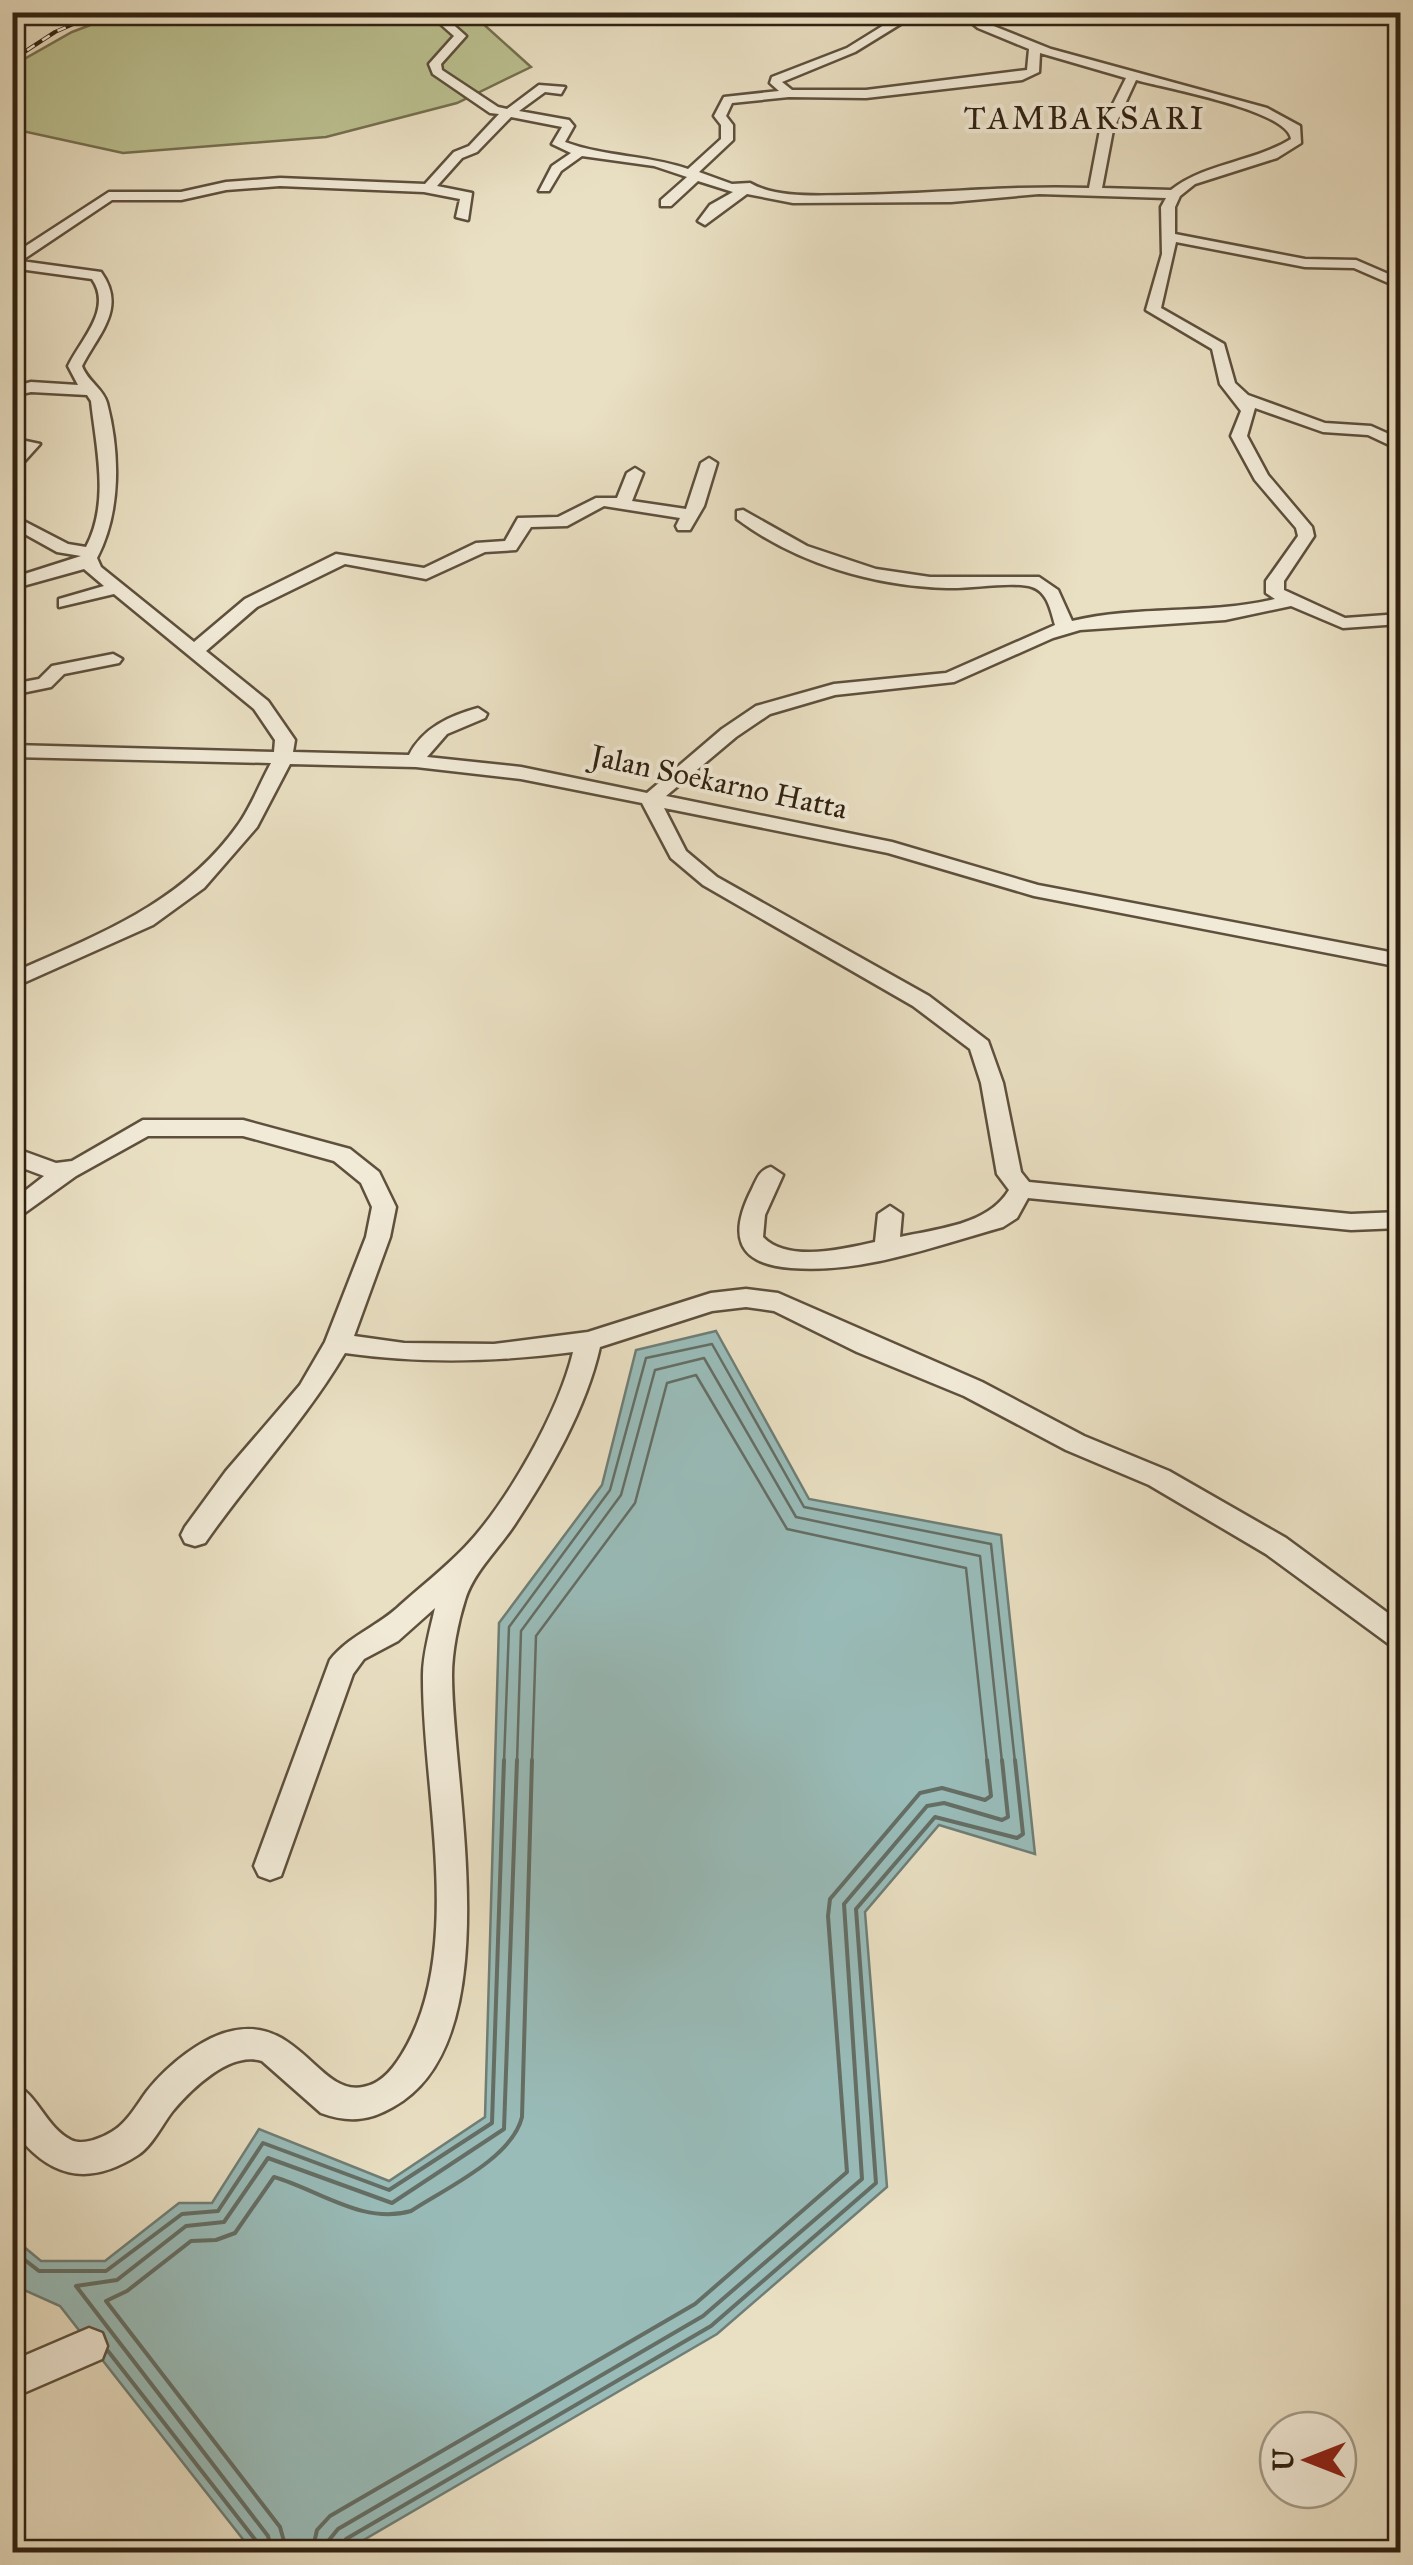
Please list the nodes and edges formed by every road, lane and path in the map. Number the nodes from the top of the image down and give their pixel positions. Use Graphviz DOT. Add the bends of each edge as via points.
graph roads {
  1 [pos="432,12"];
  2 [pos="915,12"];
  3 [pos="962,12"];
  4 [pos="1034,47"];
  5 [pos="1134,74"];
  6 [pos="561,90"];
  7 [pos="786,93"];
  8 [pos="508,114"];
  9 [pos="580,152"];
  10 [pos="692,175"];
  11 [pos="180,177"];
  12 [pos="758,180"];
  13 [pos="426,188"];
  14 [pos="544,188"];
  15 [pos="745,190"];
  16 [pos="1095,190"];
  17 [pos="86,194"];
  18 [pos="1174,194"];
  19 [pos="106,196"];
  20 [pos="176,196"];
  21 [pos="666,203"];
  22 [pos="463,217"];
  23 [pos="705,221"];
  24 [pos="1168,237"];
  25 [pos="12,262"];
  26 [pos="1393,274"];
  27 [pos="1400,284"];
  28 [pos="94,391"];
  29 [pos="12,392"];
  30 [pos="1242,398"];
  31 [pos="32,444"];
  32 [pos="1400,445"];
  33 [pos="709,462"];
  34 [pos="12,470"];
  35 [pos="636,474"];
  36 [pos="622,505"];
  37 [pos="744,515"];
  38 [pos="12,520"];
  39 [pos="90,558"];
  40 [pos="12,584"];
  41 [pos="113,589"];
  42 [pos="1292,600"];
  43 [pos="65,603"];
  44 [pos="1400,619"];
  45 [pos="1065,628"];
  46 [pos="195,651"];
  47 [pos="113,659"];
  48 [pos="12,690"];
  49 [pos="478,714"];
  50 [pos="12,751"];
  51 [pos="283,758"];
  52 [pos="416,761"];
  53 [pos="650,800"];
  54 [pos="1400,961"];
  55 [pos="12,981"];
  56 [pos="12,1155"];
  57 [pos="68,1170"];
  58 [pos="771,1175"];
  59 [pos="1021,1189"];
  60 [pos="12,1214"];
  61 [pos="890,1214"];
  62 [pos="1400,1220"];
  63 [pos="886,1251"];
  64 [pos="766,1255"];
  65 [pos="746,1298"];
  66 [pos="589,1341"];
  67 [pos="338,1342"];
  68 [pos="196,1535"];
  69 [pos="475,1555"];
  70 [pos="1400,1638"];
  71 [pos="270,1866"];
  72 [pos="12,2099"];
  73 [pos="89,2346"];
  74 [pos="12,2380"];
  1 -- 8 [label="street" via="460,36 435,69"];
  2 -- 7 [label="street" via="851,50 779,77 776,83"];
  3 -- 4 [label="street"];
  4 -- 5 [label="street"];
  4 -- 7 [label="street" via="1033,72 1022,76 866,94"];
  5 -- 16 [label="street" via="1108,124"];
  5 -- 18 [label="street" via="1282,119 1298,133 1283,151 1203,176"];
  6 -- 8 [label="street" via="543,88"];
  7 -- 10 [label="street" via="726,102 720,116 727,140"];
  8 -- 9 [label="street" via="565,123 552,143"];
  8 -- 13 [label="street"];
  9 -- 10 [label="street" via="656,162"];
  9 -- 14 [label="street" via="556,168"];
  10 -- 15 [label="street"];
  10 -- 21 [label="street"];
  11 -- 20 [label="street"];
  12 -- 15 [label="street"];
  13 -- 20 [label="street" via="280,182"];
  13 -- 22 [label="street" via="468,196"];
  15 -- 16 [label="street" via="781,204"];
  15 -- 23 [label="street"];
  16 -- 18 [label="street"];
  17 -- 19 [label="street"];
  18 -- 24 [label="street"];
  19 -- 20 [label="street" via="131,190"];
  19 -- 25 [label="street"];
  24 -- 26 [label="street"];
  24 -- 30 [label="street" via="1154,310 1219,348 1228,384"];
  25 -- 28 [label="street" via="102,279 108,310 75,366"];
  26 -- 27 [label="street"];
  28 -- 29 [label="street"];
  28 -- 39 [label="street" via="110,490"];
  30 -- 32 [label="street" via="1323,427 1371,430"];
  30 -- 42 [label="street" via="1249,411 1239,436 1262,477 1304,527 1306,536 1272,586"];
  31 -- 34 [label="street"];
  33 -- 36 [label="street" via="686,523"];
  35 -- 36 [label="street"];
  36 -- 46 [label="street" via="602,501 561,522 524,522 510,546 482,547 426,574 342,558 250,603"];
  37 -- 45 [label="street" via="790,543 893,578 1044,585"];
  38 -- 39 [label="street"];
  39 -- 40 [label="street"];
  39 -- 41 [label="street"];
  41 -- 43 [label="street"];
  41 -- 46 [label="street"];
  42 -- 44 [label="street" via="1343,623"];
  42 -- 45 [label="street" via="1215,616 1140,616"];
  45 -- 53 [label="street" via="1007,649 969,673 834,690 764,710"];
  46 -- 51 [label="street" via="273,717 286,740"];
  47 -- 48 [label="street" via="58,670 46,682"];
  49 -- 52 [label="street" via="440,730"];
  50 -- 51 [label="street, Jalan Soekarno Hatta"];
  51 -- 52 [label="street, Jalan Soekarno Hatta"];
  51 -- 55 [label="street" via="247,828 197,884 146,922"];
  52 -- 53 [label="street, Jalan Soekarno Hatta" via="521,773"];
  53 -- 54 [label="street, Jalan Soekarno Hatta" via="892,848 1052,894"];
  53 -- 59 [label="street" via="678,854 710,881 922,1001 980,1046 1009,1174"];
  56 -- 57 [label="street" via="54,1172"];
  57 -- 60 [label="street"];
  57 -- 67 [label="street" via="144,1128 165,1126 242,1128 342,1155 370,1178 384,1207"];
  58 -- 64 [label="street" via="750,1237"];
  59 -- 62 [label="street" via="1350,1222"];
  59 -- 63 [label="street" via="994,1221"];
  61 -- 63 [label="street"];
  63 -- 64 [label="street"];
  64 -- 65 [label="street"];
  65 -- 66 [label="street" via="711,1302"];
  65 -- 70 [label="street" via="778,1302 828,1323 1159,1478 1276,1546"];
  66 -- 67 [label="street" via="494,1353 404,1352"];
  66 -- 69 [label="street" via="577,1390 505,1518"];
  67 -- 68 [label="street" via="309,1392"];
  69 -- 71 [label="street" via="340,1669"];
  69 -- 72 [label="street" via="451,1598 437,1672 450,1978 432,2036 403,2084 366,2104 333,2101 272,2048 252,2042 220,2050 164,2096 128,2142 83,2160 60,2154"];
  73 -- 74 [label="street"];
}
